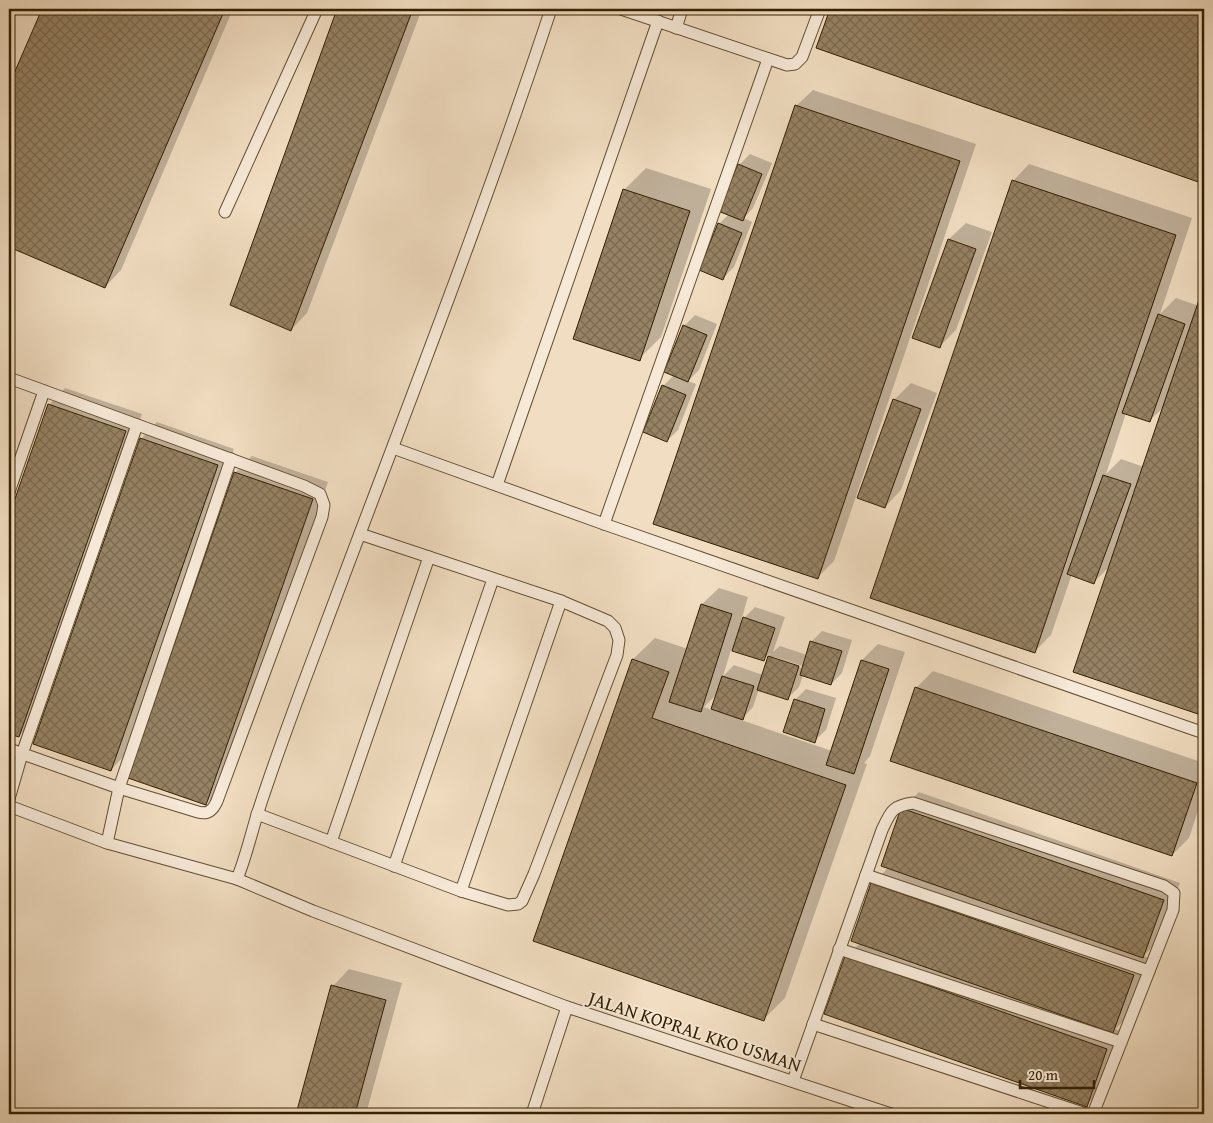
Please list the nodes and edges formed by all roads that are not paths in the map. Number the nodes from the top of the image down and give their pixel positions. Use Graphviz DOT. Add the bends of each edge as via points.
graph roads {
  1 [pos="317,9"];
  2 [pos="551,9"];
  3 [pos="622,9"];
  4 [pos="682,9"];
  5 [pos="820,9"];
  6 [pos="658,21"];
  7 [pos="676,28"];
  8 [pos="768,59"];
  9 [pos="225,212"];
  10 [pos="9,378"];
  11 [pos="44,391"];
  12 [pos="137,425"];
  13 [pos="393,448"];
  14 [pos="231,459"];
  15 [pos="497,485"];
  16 [pos="9,492"];
  17 [pos="604,524"];
  18 [pos="360,534"];
  19 [pos="429,557"];
  20 [pos="493,579"];
  21 [pos="561,601"];
  22 [pos="1204,733"];
  23 [pos="9,749"];
  24 [pos="22,754"];
  25 [pos="119,788"];
  26 [pos="9,799"];
  27 [pos="9,806"];
  28 [pos="257,814"];
  29 [pos="107,842"];
  30 [pos="331,842"];
  31 [pos="394,866"];
  32 [pos="866,876"];
  33 [pos="237,879"];
  34 [pos="461,891"];
  35 [pos="839,949"];
  36 [pos="1149,971"];
  37 [pos="567,1007"];
  38 [pos="813,1024"];
  39 [pos="1121,1042"];
  40 [pos="793,1081"];
  41 [pos="532,1114"];
  42 [pos="891,1114"];
  43 [pos="1086,1114"];
  44 [pos="1093,1114"];
  1 -- 9 [label="lane"];
  2 -- 13 [label="lane"];
  3 -- 6 [label="lane"];
  4 -- 7 [label="lane"];
  5 -- 8 [label="lane" via="798,62 787,65"];
  6 -- 7 [label="lane"];
  6 -- 15 [label="lane"];
  7 -- 8 [label="lane"];
  8 -- 17 [label="lane"];
  10 -- 11 [label="lane"];
  11 -- 12 [label="lane"];
  11 -- 16 [label="lane"];
  12 -- 14 [label="lane"];
  12 -- 24 [label="lane"];
  13 -- 15 [label="lane"];
  13 -- 18 [label="lane"];
  14 -- 25 [label="lane"];
  14 -- 25 [label="lane" via="320,494 324,506 322,517 215,806 204,814"];
  15 -- 17 [label="lane"];
  17 -- 22 [label="lane"];
  18 -- 19 [label="lane"];
  18 -- 28 [label="lane"];
  19 -- 20 [label="lane"];
  19 -- 30 [label="lane"];
  20 -- 21 [label="lane"];
  20 -- 31 [label="lane"];
  21 -- 34 [label="lane"];
  21 -- 34 [label="lane" via="608,621 615,628 619,640 617,655 522,901 508,905"];
  23 -- 24 [label="lane"];
  24 -- 25 [label="lane"];
  24 -- 26 [label="lane"];
  25 -- 29 [label="lane"];
  27 -- 29 [label="lane"];
  28 -- 30 [label="lane"];
  28 -- 33 [label="lane"];
  29 -- 33 [label="lane"];
  30 -- 31 [label="lane"];
  31 -- 34 [label="lane"];
  32 -- 35 [label="lane"];
  32 -- 36 [label="lane"];
  32 -- 36 [label="lane" via="891,810 913,803 1164,886 1174,893 1173,910"];
  33 -- 37 [label="lane"];
  35 -- 38 [label="lane"];
  35 -- 39 [label="lane"];
  36 -- 39 [label="lane"];
  37 -- 40 [label="lane, JALAN KOPRAL KKO USMAN"];
  37 -- 41 [label="lane, JALAN KOPRAL KKO USMAN"];
  38 -- 40 [label="lane"];
  38 -- 43 [label="lane"];
  39 -- 44 [label="lane"];
  40 -- 42 [label="lane, JALAN KOPRAL KKO USMAN"];
}
